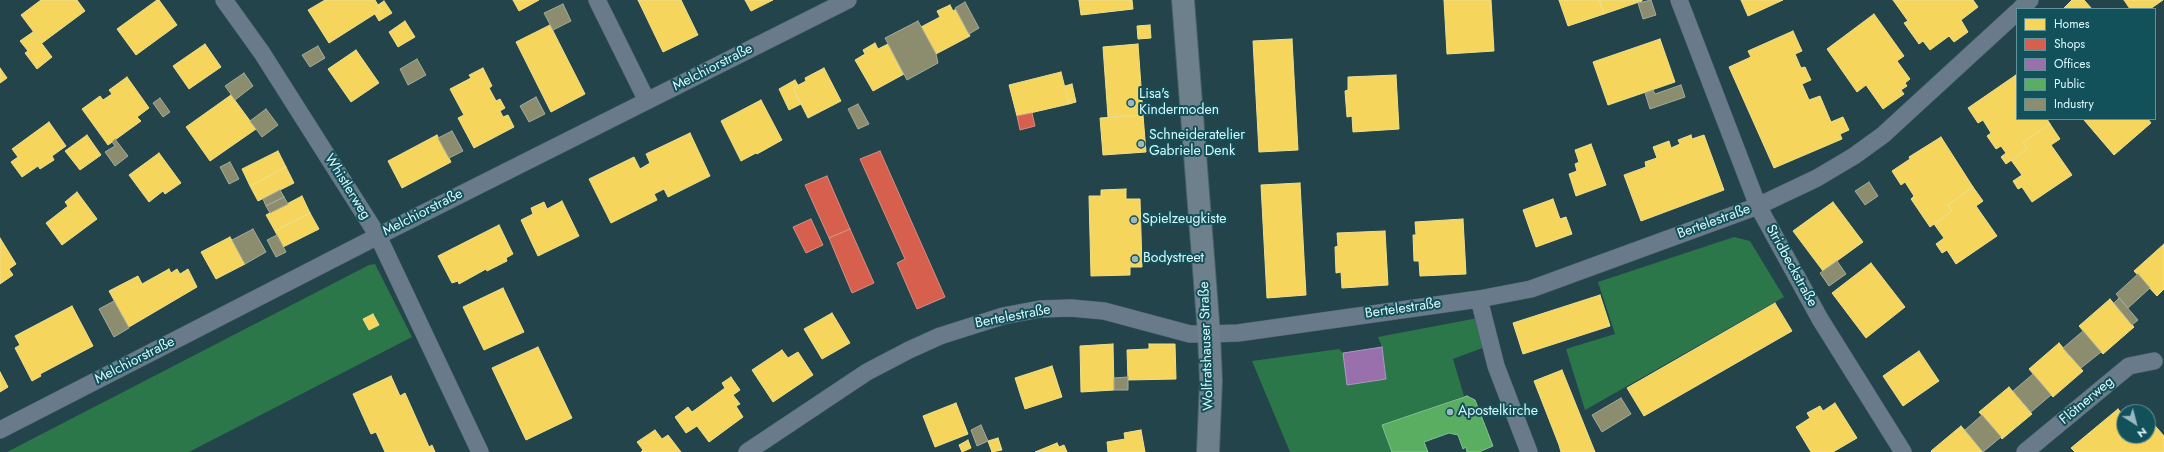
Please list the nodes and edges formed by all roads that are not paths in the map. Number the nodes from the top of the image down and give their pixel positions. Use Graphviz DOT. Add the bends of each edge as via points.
graph roads {
  1 [pos="224,0"];
  2 [pos="597,0"];
  3 [pos="848,0"];
  4 [pos="1183,0"];
  5 [pos="1679,0"];
  6 [pos="2030,0"];
  7 [pos="2021,8"];
  8 [pos="2016,13"];
  9 [pos="647,101"];
  10 [pos="1758,206"];
  11 [pos="378,236"];
  12 [pos="1479,299"];
  13 [pos="1209,334"];
  14 [pos="2154,361"];
  15 [pos="0,430"];
  16 [pos="480,452"];
  17 [pos="747,452"];
  18 [pos="1208,452"];
  19 [pos="1529,452"];
  20 [pos="1902,452"];
  21 [pos="2025,452"];
  1 -- 11 [label="street, Whistlerweg" via="262,53"];
  2 -- 9 [label="street"];
  3 -- 9 [label="street, Melchiorstraße"];
  4 -- 13 [label="main road, Wolfratshauser Straße"];
  5 -- 10 [label="street, Stridbeckstraße"];
  6 -- 7 [label="street"];
  8 -- 10 [label="street, Bertelestraße" via="1883,134 1854,156 1817,178"];
  9 -- 11 [label="street, Melchiorstraße"];
  10 -- 12 [label="street, Bertelestraße" via="1531,289"];
  10 -- 20 [label="street, Stridbeckstraße" via="1820,319"];
  11 -- 15 [label="street, Melchiorstraße"];
  11 -- 16 [label="street, Whistlerweg"];
  12 -- 13 [label="street, Bertelestraße"];
  12 -- 19 [label="street" via="1496,366"];
  13 -- 17 [label="street, Bertelestraße" via="1190,334 1104,311 1071,308 1040,309 997,318 940,336 867,372"];
  13 -- 18 [label="main road, Wolfratshauser Straße" via="1211,381"];
  14 -- 21 [label="street, Flötnerweg" via="2129,366"];
}
